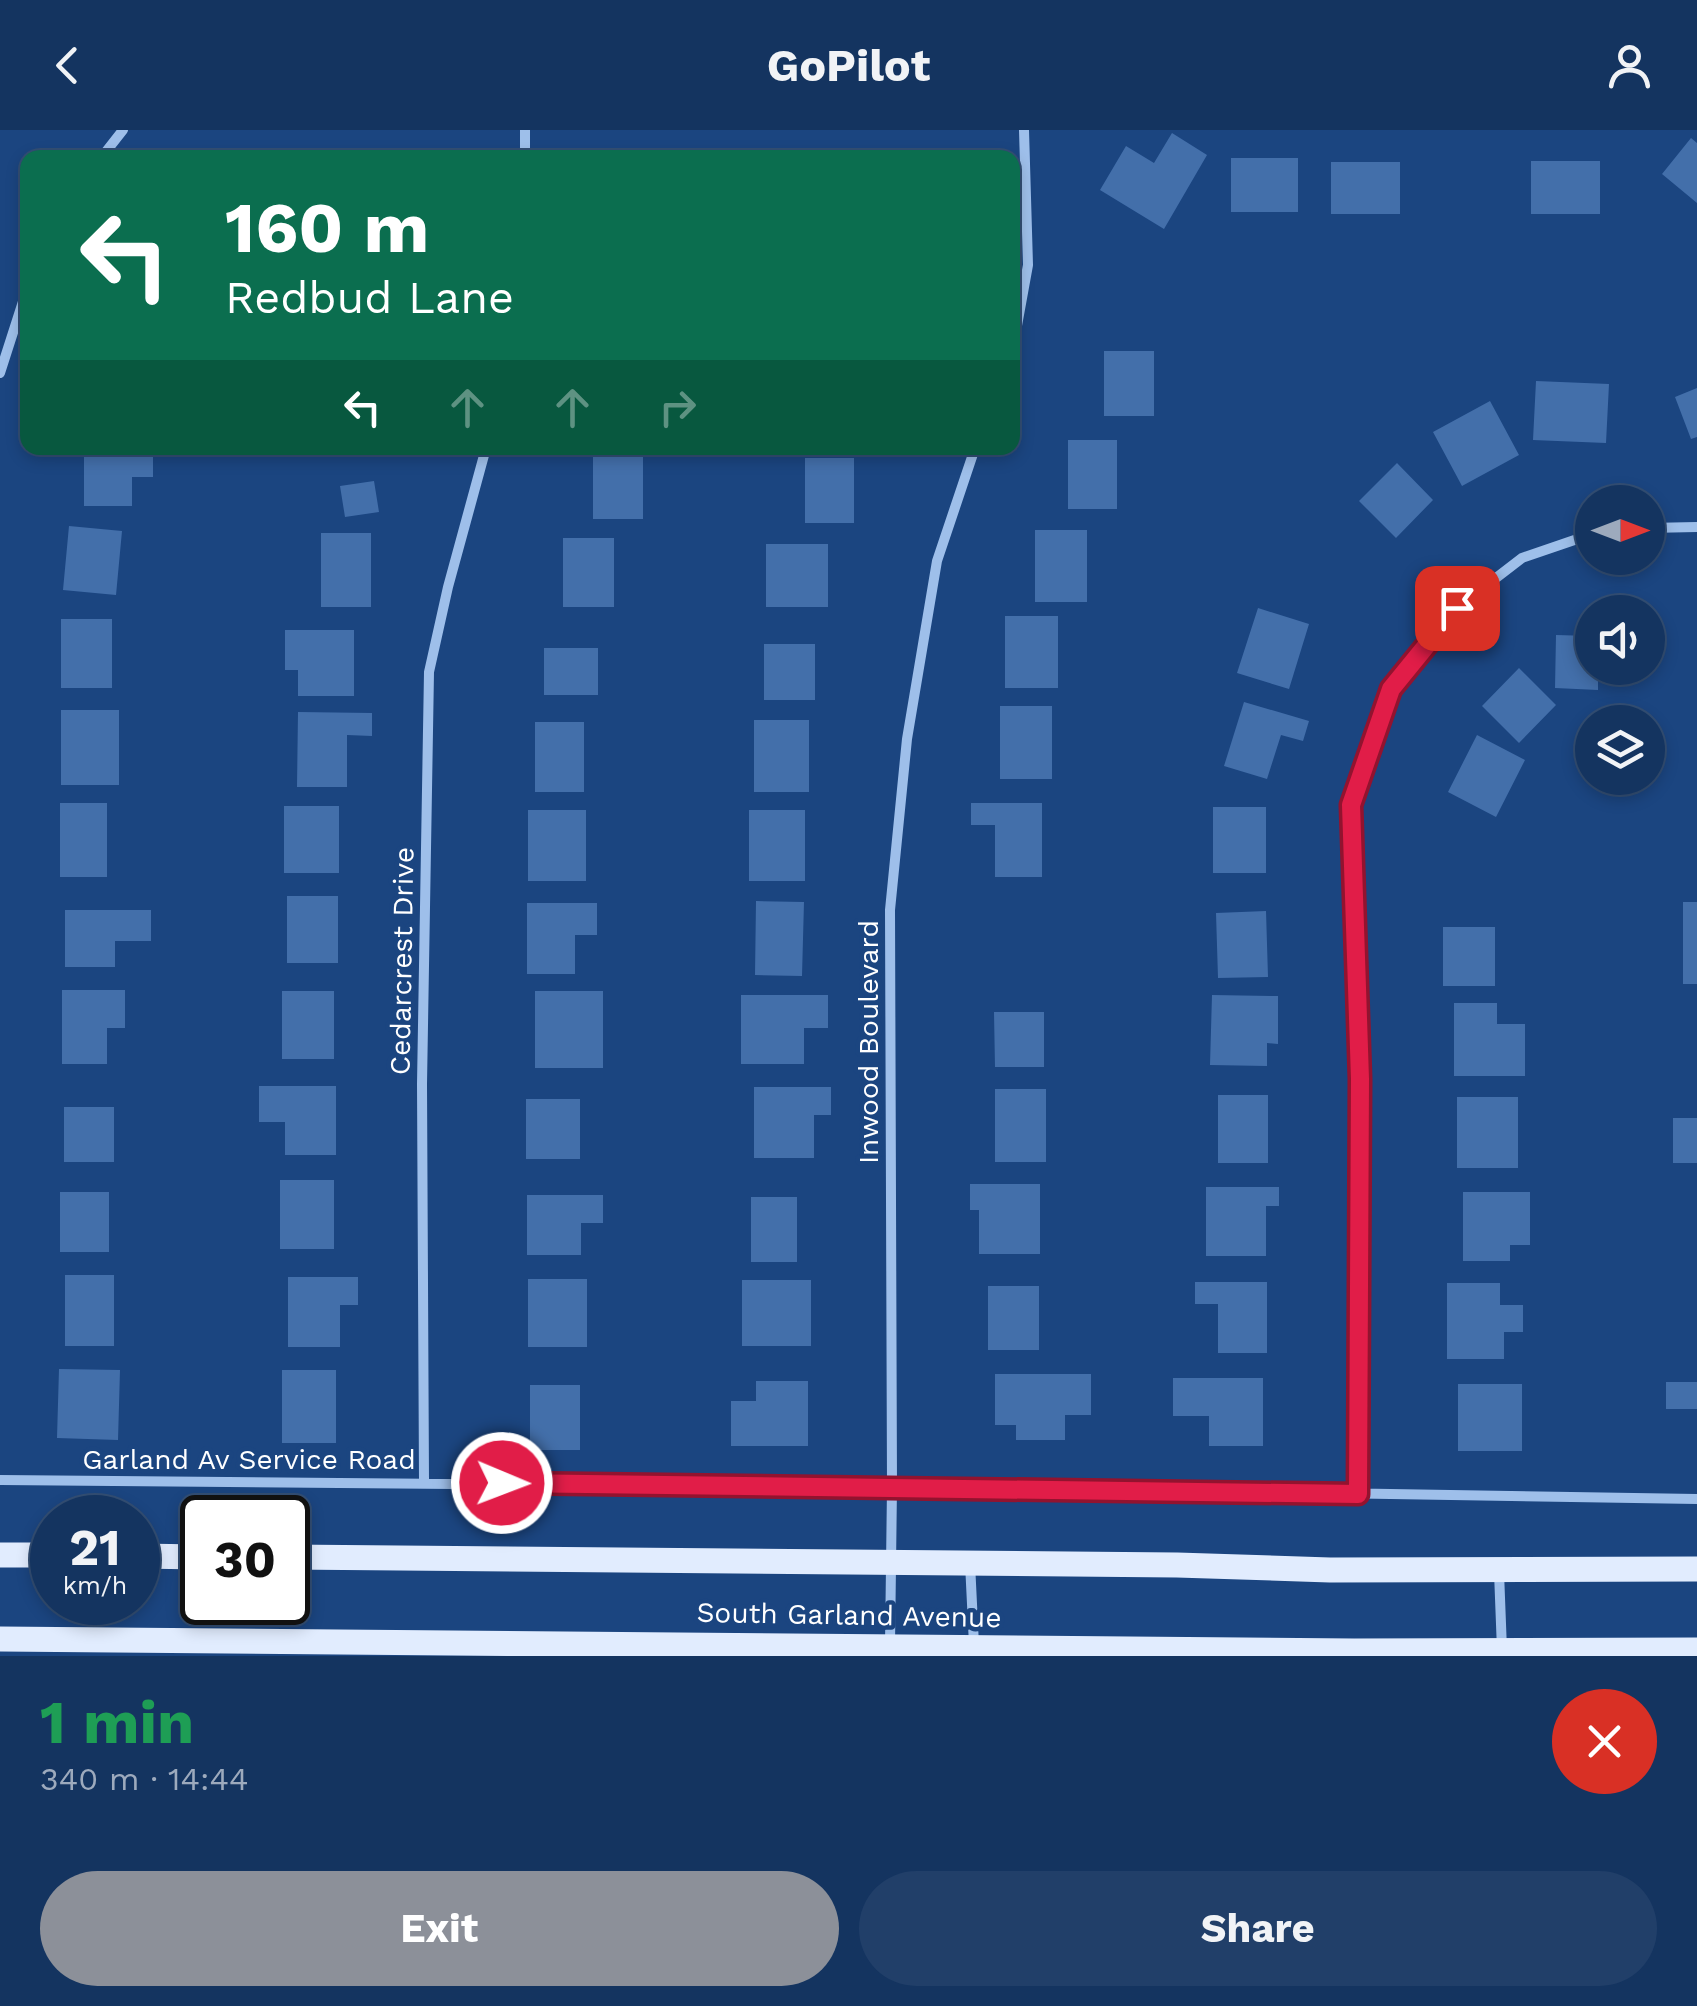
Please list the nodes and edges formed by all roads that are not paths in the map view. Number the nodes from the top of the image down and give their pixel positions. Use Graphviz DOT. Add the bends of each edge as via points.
graph roads {
  1 [pos="123,130"];
  2 [pos="1024,130"];
  3 [pos="107,150"];
  4 [pos="1020,308"];
  5 [pos="20,311"];
  6 [pos="0,372"];
  7 [pos="484,455"];
  8 [pos="973,455"];
  9 [pos="1697,527"];
  10 [pos="1665,528"];
  11 [pos="1575,540"];
  12 [pos="0,1480"];
  13 [pos="424,1482"];
  14 [pos="892,1487"];
  15 [pos="1358,1494"];
  16 [pos="1697,1499"];
  17 [pos="0,1555"];
  18 [pos="30,1555"];
  19 [pos="310,1557"];
  20 [pos="891,1562"];
  21 [pos="970,1563"];
  22 [pos="1499,1568"];
  23 [pos="1697,1569"];
  24 [pos="0,1639"];
  25 [pos="890,1645"];
  26 [pos="1697,1650"];
  27 [pos="974,1651"];
  28 [pos="1502,1652"];
  1 -- 3 [label="street"];
  2 -- 4 [label="street" via="1028,264"];
  5 -- 6 [label="street"];
  7 -- 13 [label="street, Cedarcrest Drive" via="429,672"];
  8 -- 14 [label="street, Inwood Boulevard" via="938,561 907,739 890,910"];
  9 -- 10 [label="street"];
  11 -- 15 [label="street" via="1522,558 1457,608 1391,689 1351,805 1360,1079"];
  12 -- 13 [label="street, Garland Av Service Road"];
  13 -- 14 [label="street, Garland Av Service Road"];
  14 -- 15 [label="street, Garland Av Service Road"];
  14 -- 20 [label="street, Inwood Boulevard"];
  15 -- 16 [label="street, Garland Av Service Road"];
  17 -- 18 [label="main road"];
  19 -- 20 [label="main road, South Garland Avenue"];
  20 -- 21 [label="main road, South Garland Avenue"];
  20 -- 25 [label="street, Inwood Boulevard"];
  21 -- 22 [label="main road, South Garland Avenue"];
  21 -- 27 [label="street"];
  22 -- 23 [label="main road, South Garland Avenue"];
  22 -- 28 [label="street"];
  24 -- 25 [label="main road, South Garland Avenue"];
  25 -- 27 [label="main road, South Garland Avenue"];
  26 -- 28 [label="main road, South Garland Avenue"];
  27 -- 28 [label="main road, South Garland Avenue"];
}
